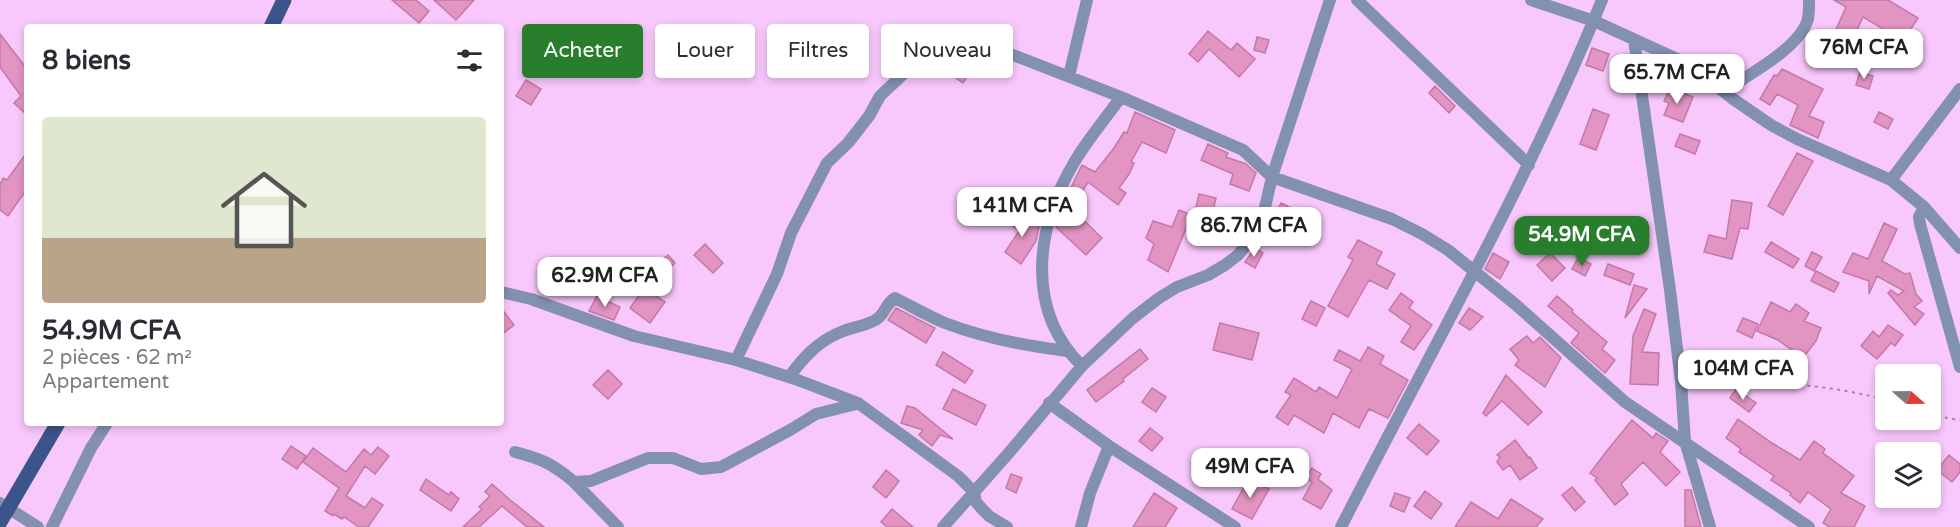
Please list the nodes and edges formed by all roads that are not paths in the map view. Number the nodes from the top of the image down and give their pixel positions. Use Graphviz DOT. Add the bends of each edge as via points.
graph roads {
  1 [pos="284,0"];
  2 [pos="1088,0"];
  3 [pos="1330,0"];
  4 [pos="1357,0"];
  5 [pos="1532,0"];
  6 [pos="1602,0"];
  7 [pos="1809,0"];
  8 [pos="1594,21"];
  9 [pos="272,24"];
  10 [pos="1634,40"];
  11 [pos="1069,76"];
  12 [pos="1960,89"];
  13 [pos="1724,91"];
  14 [pos="1121,97"];
  15 [pos="1529,165"];
  16 [pos="1272,177"];
  17 [pos="1891,180"];
  18 [pos="1924,207"];
  19 [pos="1960,248"];
  20 [pos="1475,272"];
  21 [pos="504,292"];
  22 [pos="1067,351"];
  23 [pos="736,360"];
  24 [pos="1082,366"];
  25 [pos="1960,367"];
  26 [pos="789,377"];
  27 [pos="858,403"];
  28 [pos="1049,403"];
  29 [pos="56,426"];
  30 [pos="105,426"];
  31 [pos="1685,441"];
  32 [pos="1109,446"];
  33 [pos="516,452"];
  34 [pos="574,482"];
  35 [pos="974,492"];
  36 [pos="4,506"];
  37 [pos="0,522"];
  38 [pos="38,527"];
  39 [pos="52,527"];
  40 [pos="618,527"];
  41 [pos="943,527"];
  42 [pos="1007,527"];
  43 [pos="1081,527"];
  44 [pos="1235,527"];
  45 [pos="1341,527"];
  46 [pos="1710,527"];
  47 [pos="1809,527"];
  1 -- 9 [label="main road"];
  2 -- 11 [label="street"];
  3 -- 16 [label="street"];
  4 -- 15 [label="street"];
  5 -- 8 [label="street"];
  6 -- 8 [label="street"];
  7 -- 13 [label="street" via="1808,20 1788,47"];
  8 -- 10 [label="street"];
  8 -- 15 [label="street"];
  10 -- 13 [label="street" via="1677,59"];
  10 -- 31 [label="street" via="1669,278"];
  11 -- 14 [label="street"];
  11 -- 23 [label="street" via="1014,55 967,43 933,48 915,63 880,96 848,143 827,163 791,233 773,285"];
  12 -- 17 [label="street"];
  13 -- 17 [label="street" via="1797,139"];
  14 -- 16 [label="street" via="1243,150"];
  14 -- 22 [label="street" via="1075,160 1061,186 1046,234 1042,283 1055,332"];
  15 -- 20 [label="street"];
  16 -- 20 [label="street" via="1392,219 1448,250"];
  16 -- 24 [label="street" via="1263,216 1238,255 1159,298"];
  17 -- 18 [label="street"];
  18 -- 19 [label="street"];
  18 -- 25 [label="street" via="1920,224"];
  20 -- 31 [label="street" via="1625,402"];
  20 -- 45 [label="street"];
  21 -- 23 [label="street" via="634,336"];
  22 -- 24 [label="street"];
  22 -- 26 [label="street" via="1029,347 973,332 895,298 879,318 819,342"];
  23 -- 26 [label="street"];
  24 -- 28 [label="street"];
  26 -- 27 [label="street"];
  27 -- 34 [label="street" via="816,414 721,467 701,469 673,458 648,458 591,481"];
  27 -- 35 [label="street"];
  28 -- 32 [label="street"];
  28 -- 35 [label="street"];
  29 -- 36 [label="main road"];
  30 -- 39 [label="street"];
  31 -- 46 [label="street"];
  31 -- 47 [label="street"];
  32 -- 43 [label="street"];
  32 -- 44 [label="street"];
  33 -- 34 [label="street" via="539,458"];
  34 -- 40 [label="street"];
  35 -- 41 [label="street"];
  35 -- 42 [label="street" via="982,509"];
  36 -- 37 [label="main road"];
  36 -- 38 [label="street"];
}
